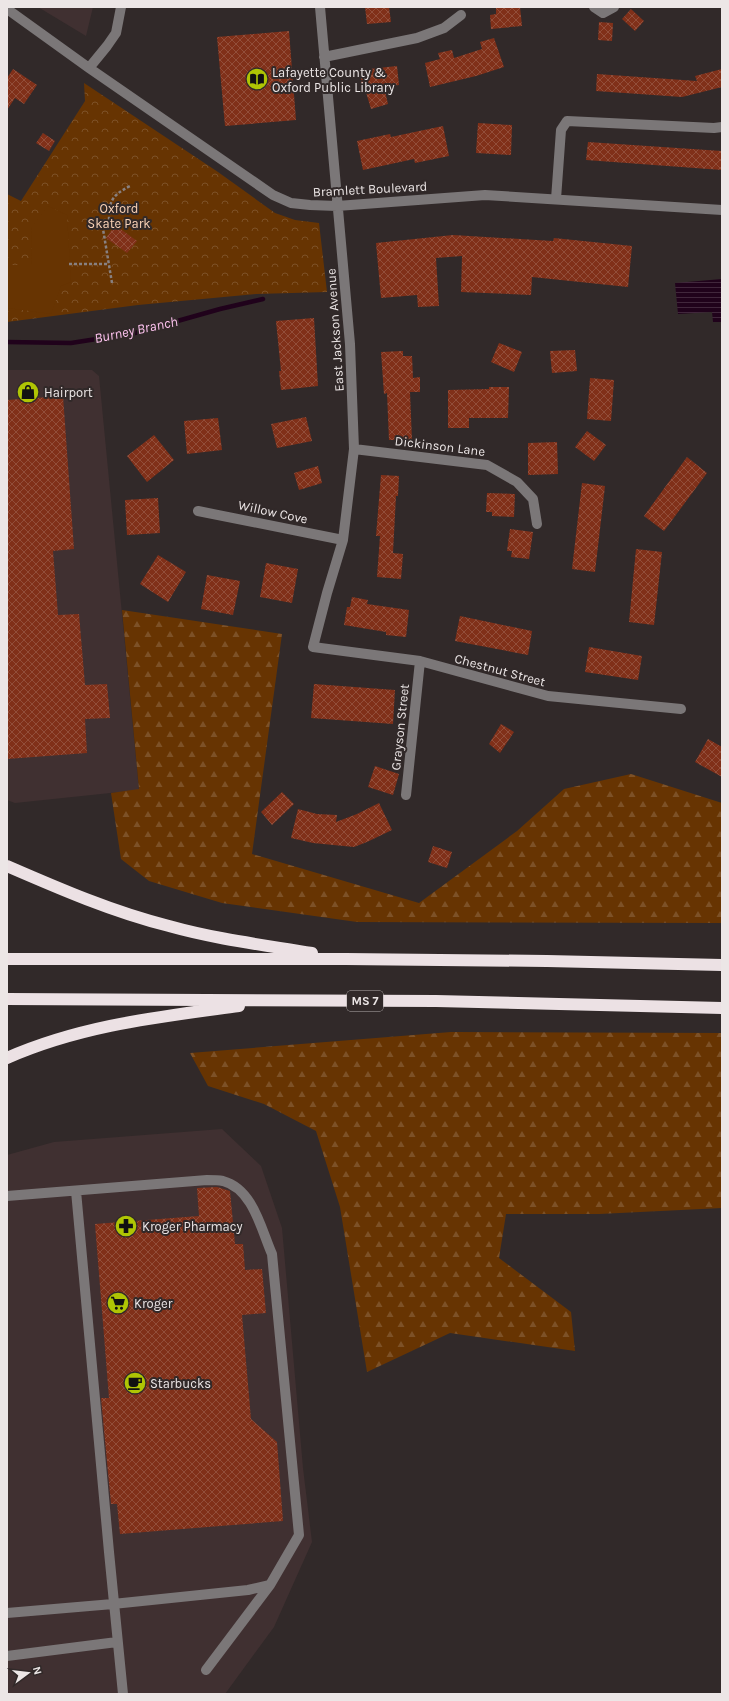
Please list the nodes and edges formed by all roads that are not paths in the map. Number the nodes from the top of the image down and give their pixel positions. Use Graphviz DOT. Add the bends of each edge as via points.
graph roads {
  1 [pos="121,7"];
  2 [pos="320,7"];
  3 [pos="594,7"];
  4 [pos="614,7"];
  5 [pos="7,9"];
  6 [pos="461,15"];
  7 [pos="324,57"];
  8 [pos="88,68"];
  9 [pos="722,127"];
  10 [pos="556,199"];
  11 [pos="337,206"];
  12 [pos="722,210"];
  13 [pos="354,449"];
  14 [pos="198,510"];
  15 [pos="537,524"];
  16 [pos="343,540"];
  17 [pos="314,647"];
  18 [pos="420,661"];
  19 [pos="681,709"];
  20 [pos="406,795"];
  21 [pos="7,866"];
  22 [pos="7,959"];
  23 [pos="346,959"];
  24 [pos="722,965"];
  25 [pos="7,999"];
  26 [pos="282,1001"];
  27 [pos="722,1008"];
  28 [pos="7,1058"];
  29 [pos="76,1191"];
  30 [pos="7,1196"];
  31 [pos="270,1585"];
  32 [pos="113,1604"];
  33 [pos="7,1613"];
  34 [pos="117,1642"];
  35 [pos="7,1656"];
  36 [pos="206,1670"];
  37 [pos="123,1694"];
  1 -- 8 [label="street" via="116,33"];
  2 -- 7 [label="street, East Jackson Avenue"];
  3 -- 4 [label="street" via="603,13"];
  5 -- 8 [label="street, Bramlett Boulevard"];
  6 -- 7 [label="street" via="444,28 417,38"];
  7 -- 11 [label="street, East Jackson Avenue"];
  8 -- 11 [label="street, Bramlett Boulevard" via="273,196 290,203"];
  9 -- 10 [label="street" via="567,121 561,130"];
  10 -- 11 [label="street, Bramlett Boulevard" via="485,195"];
  10 -- 12 [label="street, Bramlett Boulevard"];
  11 -- 13 [label="street, East Jackson Avenue" via="350,344"];
  13 -- 15 [label="street, Dickinson Lane" via="488,465 517,482 533,499"];
  13 -- 16 [label="street, East Jackson Avenue"];
  14 -- 16 [label="street, Willow Cove"];
  16 -- 17 [label="street, East Jackson Avenue"];
  17 -- 18 [label="street, Chestnut Street"];
  18 -- 19 [label="street, Chestnut Street" via="548,696"];
  18 -- 20 [label="street, Grayson Street"];
  21 -- 23 [label="highway" via="86,900 168,926"];
  22 -- 23 [label="highway"];
  23 -- 24 [label="highway"];
  25 -- 26 [label="highway, MS 7"];
  26 -- 27 [label="highway, MS 7" via="436,1001"];
  26 -- 28 [label="highway" via="141,1020 79,1032"];
  29 -- 30 [label="street"];
  29 -- 31 [label="street" via="207,1180 222,1181 245,1195 255,1212 272,1254 299,1535"];
  29 -- 32 [label="street"];
  31 -- 32 [label="street" via="248,1590"];
  31 -- 36 [label="street"];
  32 -- 33 [label="street"];
  32 -- 34 [label="street"];
  34 -- 35 [label="street"];
  34 -- 37 [label="street"];
}
